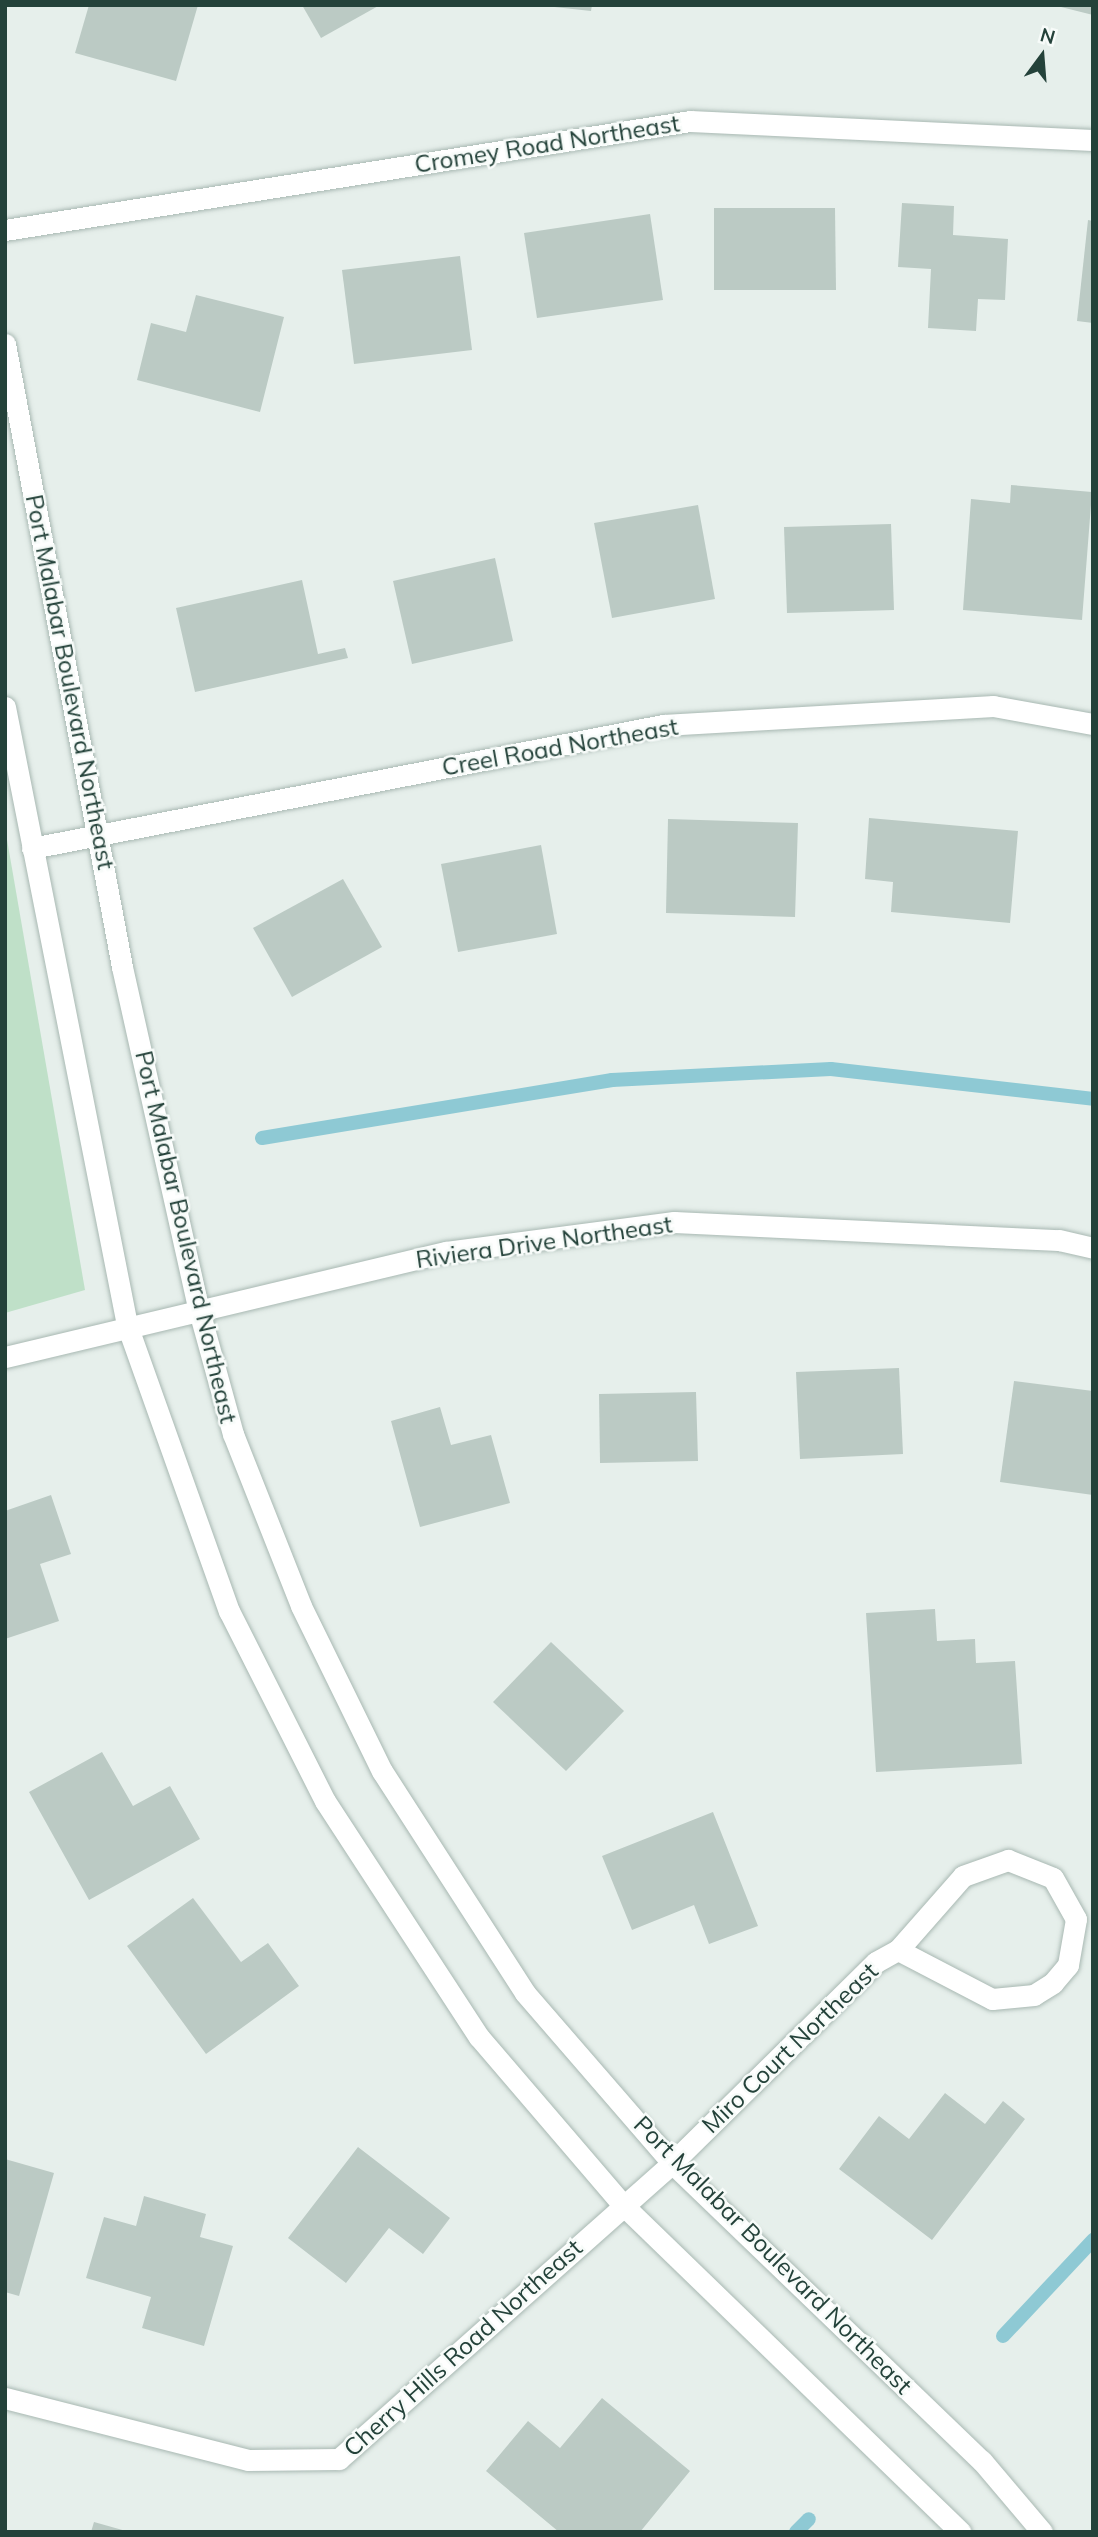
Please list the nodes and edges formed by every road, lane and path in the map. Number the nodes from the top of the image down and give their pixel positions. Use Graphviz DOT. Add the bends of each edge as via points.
graph roads {
  1 [pos="1093,140"];
  2 [pos="5,230"];
  3 [pos="5,344"];
  4 [pos="5,707"];
  5 [pos="1093,724"];
  6 [pos="100,833"];
  7 [pos="32,848"];
  8 [pos="1093,1248"];
  9 [pos="198,1307"];
  10 [pos="127,1325"];
  11 [pos="5,1357"];
  12 [pos="898,1950"];
  13 [pos="672,2163"];
  14 [pos="624,2205"];
  15 [pos="5,2398"];
  16 [pos="961,2532"];
  17 [pos="1042,2532"];
  1 -- 2 [label="street, Cromey Road Northeast" via="690,121"];
  3 -- 6 [label="street, Port Malabar Boulevard Northeast"];
  4 -- 7 [label="street"];
  5 -- 6 [label="street, Creel Road Northeast" via="993,706 663,725"];
  6 -- 7 [label="street, Creel Road Northeast"];
  6 -- 9 [label="street, Port Malabar Boulevard Northeast" via="122,967"];
  7 -- 10 [label="street"];
  8 -- 9 [label="street, Riviera Drive Northeast" via="1059,1240 674,1222 446,1252"];
  9 -- 10 [label="street, Riviera Drive Northeast"];
  9 -- 13 [label="street, Port Malabar Boulevard Northeast" via="233,1434 291,1581 382,1771 525,1993"];
  10 -- 11 [label="street, Riviera Drive Northeast"];
  10 -- 14 [label="street" via="229,1611 325,1801 479,2037"];
  12 -- 12 [label="street, Miro Court Northeast" via="972,1992 1013,2000 1053,1983 1068,1965 1076,1919 1068,1896 1032,1865 984,1864 963,1875"];
  12 -- 13 [label="street, Miro Court Northeast" via="876,1962"];
  13 -- 14 [label="street, Miro Court Northeast"];
  13 -- 17 [label="street, Port Malabar Boulevard Northeast" via="982,2461"];
  14 -- 15 [label="street, Cherry Hills Road Northeast" via="339,2459 248,2460"];
  14 -- 16 [label="street"];
}
